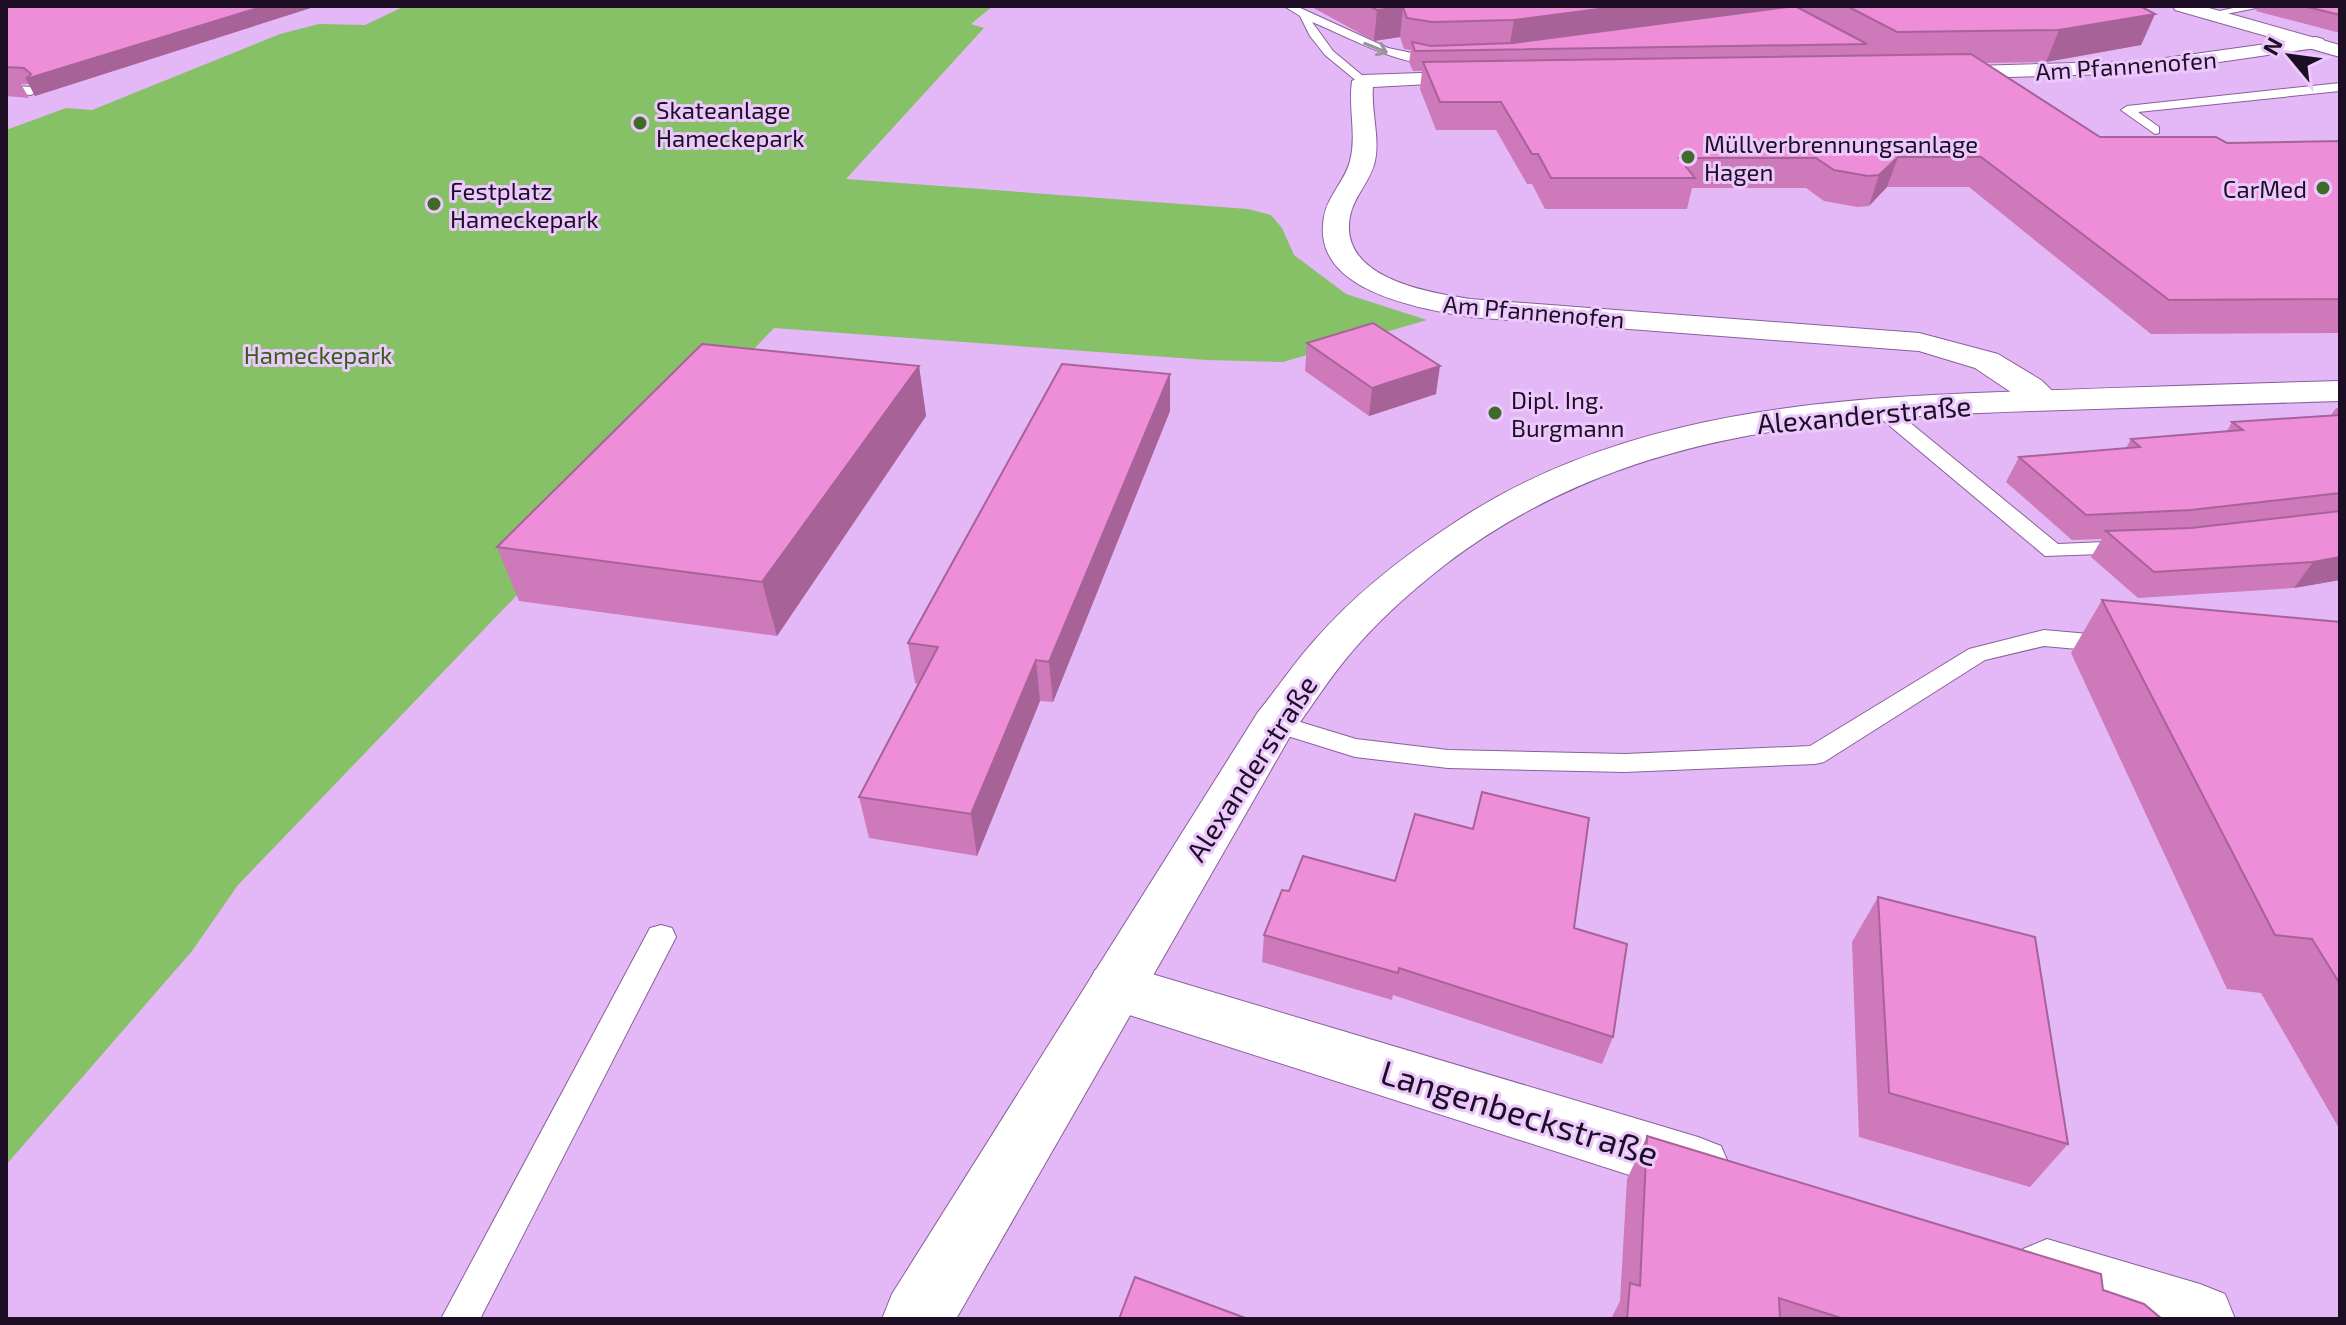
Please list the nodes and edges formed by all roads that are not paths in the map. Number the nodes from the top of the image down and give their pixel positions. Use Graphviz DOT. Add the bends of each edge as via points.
graph roads {
  1 [pos="1289,6"];
  2 [pos="2182,6"];
  3 [pos="2261,6"];
  4 [pos="2211,14"];
  5 [pos="1305,17"];
  6 [pos="2328,47"];
  7 [pos="1450,60"];
  8 [pos="1917,73"];
  9 [pos="1497,77"];
  10 [pos="1363,81"];
  11 [pos="2340,87"];
  12 [pos="6,89"];
  13 [pos="31,91"];
  14 [pos="2155,130"];
  15 [pos="2340,391"];
  16 [pos="2045,400"];
  17 [pos="1879,407"];
  18 [pos="2145,547"];
  19 [pos="2138,646"];
  20 [pos="1274,723"];
  21 [pos="661,937"];
  22 [pos="1115,987"];
  23 [pos="1744,1181"];
  24 [pos="1987,1255"];
  25 [pos="460,1319"];
  26 [pos="917,1319"];
  27 [pos="2200,1319"];
  1 -- 5 [label="lane"];
  2 -- 4 [label="street"];
  3 -- 4 [label="lane"];
  4 -- 6 [label="street"];
  5 -- 7 [label="lane, one-way" via="1389,54"];
  5 -- 10 [label="lane" via="1339,65"];
  6 -- 8 [label="street, Am Pfannenofen" via="2144,67"];
  9 -- 10 [label="street"];
  10 -- 16 [label="street, Am Pfannenofen" via="1365,153 1338,214 1335,236 1342,258 1379,285 1470,308 1919,342 1964,351 2007,370"];
  11 -- 14 [label="lane" via="2127,110"];
  12 -- 13 [label="lane"];
  15 -- 16 [label="street, Alexanderstraße"];
  16 -- 17 [label="street, Alexanderstraße"];
  17 -- 18 [label="lane" via="2053,551"];
  17 -- 20 [label="street, Alexanderstraße" via="1792,416 1653,447 1501,510 1433,555 1357,619"];
  19 -- 20 [label="lane" via="2044,638 1977,654 1815,755 1625,763 1448,759 1355,748"];
  20 -- 22 [label="street, Alexanderstraße"];
  21 -- 25 [label="lane"];
  22 -- 23 [label="street, Langenbeckstraße"];
  22 -- 26 [label="street, Alexanderstraße"];
  24 -- 27 [label="street"];
}
